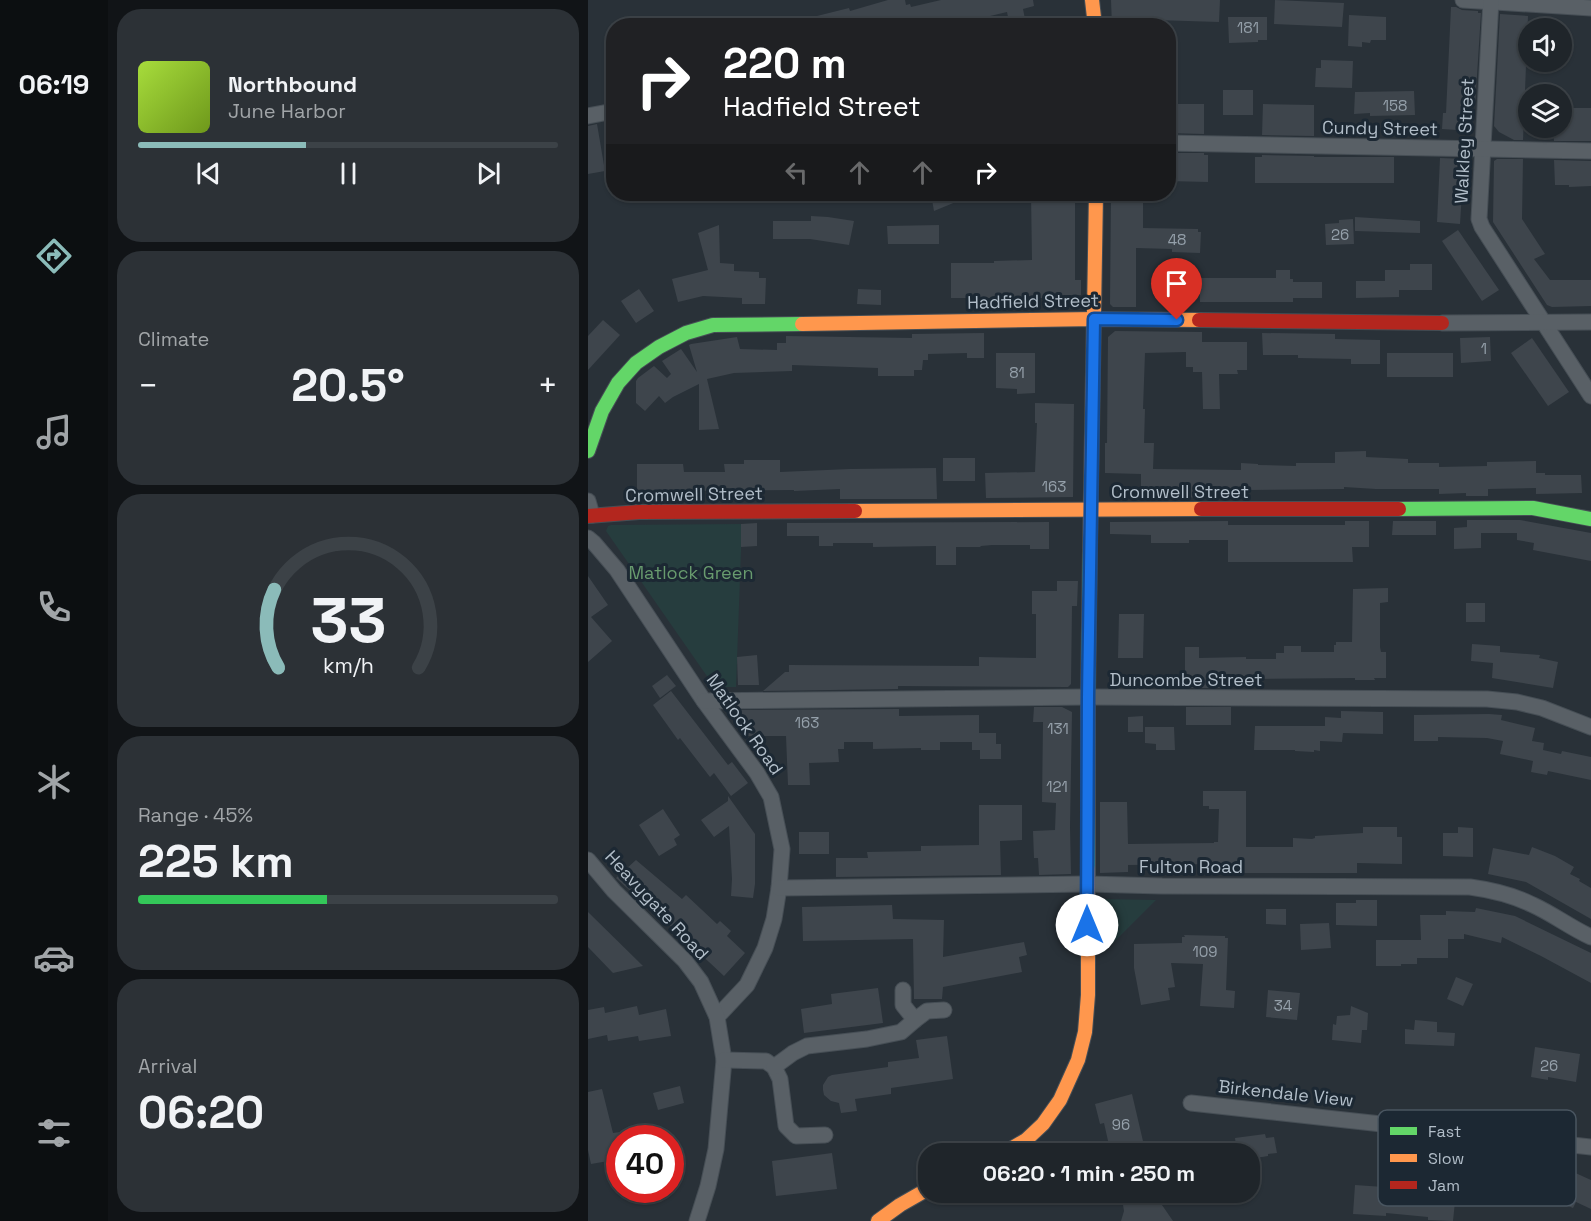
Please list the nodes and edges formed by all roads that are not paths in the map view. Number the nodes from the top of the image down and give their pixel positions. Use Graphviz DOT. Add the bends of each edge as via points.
graph roads {
  1 [pos="1092,0"];
  2 [pos="1463,0"];
  3 [pos="1491,1"];
  4 [pos="1591,8"];
  5 [pos="1094,18"];
  6 [pos="606,113"];
  7 [pos="588,116"];
  8 [pos="1176,143"];
  9 [pos="1484,150"];
  10 [pos="1591,151"];
  11 [pos="1096,201"];
  12 [pos="1094,319"];
  13 [pos="1542,322"];
  14 [pos="1591,322"];
  15 [pos="1442,323"];
  16 [pos="1591,396"];
  17 [pos="588,451"];
  18 [pos="1091,509"];
  19 [pos="589,510"];
  20 [pos="1591,519"];
  21 [pos="588,538"];
  22 [pos="1088,697"];
  23 [pos="704,701"];
  24 [pos="1591,727"];
  25 [pos="588,860"];
  26 [pos="1087,884"];
  27 [pos="779,888"];
  28 [pos="1591,937"];
  29 [pos="903,990"];
  30 [pos="944,1010"];
  31 [pos="717,1017"];
  32 [pos="915,1020"];
  33 [pos="724,1060"];
  34 [pos="774,1066"];
  35 [pos="1191,1102"];
  36 [pos="1378,1123"];
  37 [pos="825,1135"];
  38 [pos="1019,1143"];
  39 [pos="1576,1145"];
  40 [pos="1591,1147"];
  41 [pos="918,1195"];
  42 [pos="697,1221"];
  43 [pos="878,1221"];
  1 -- 5 [label="street"];
  2 -- 3 [label="street"];
  3 -- 4 [label="street"];
  3 -- 9 [label="street, Walkley Street"];
  6 -- 7 [label="street"];
  8 -- 9 [label="street, Cundy Street"];
  9 -- 10 [label="street, Cundy Street"];
  9 -- 13 [label="street, Walkley Street" via="1479,219"];
  11 -- 12 [label="street"];
  12 -- 15 [label="street, Hadfield Street"];
  12 -- 17 [label="street, Hadfield Street" via="713,325 682,335 651,352 624,375 604,408"];
  12 -- 18 [label="street"];
  13 -- 14 [label="street, Hadfield Street"];
  13 -- 15 [label="street, Hadfield Street"];
  13 -- 16 [label="street, Walkley Street"];
  18 -- 19 [label="street, Cromwell Street"];
  18 -- 20 [label="street, Cromwell Street" via="1533,508"];
  18 -- 22 [label="street"];
  21 -- 23 [label="street, Matlock Road" via="617,570"];
  22 -- 23 [label="street, Duncombe Street"];
  22 -- 24 [label="street, Duncombe Street" via="1488,699 1542,708"];
  22 -- 26 [label="street"];
  23 -- 27 [label="street, Matlock Road" via="771,797 782,849"];
  25 -- 31 [label="street, Heavygate Road" via="685,961 701,982"];
  26 -- 27 [label="street, Fulton Road"];
  26 -- 28 [label="street, Fulton Road" via="1470,887 1515,897"];
  26 -- 38 [label="street" via="1085,1031 1065,1092 1033,1134"];
  27 -- 31 [label="street, Matlock Road" via="765,948 747,985"];
  29 -- 32 [label="street" via="903,1005"];
  30 -- 32 [label="street" via="927,1011"];
  31 -- 33 [label="street, Heavygate Road"];
  32 -- 34 [label="street" via="901,1032 807,1046"];
  33 -- 34 [label="street" via="766,1061"];
  33 -- 42 [label="street, Heavygate Road" via="716,1149"];
  34 -- 37 [label="street" via="780,1079 786,1126 796,1136"];
  35 -- 36 [label="street, Birkendale View"];
  39 -- 40 [label="street, Birkendale View"];
  41 -- 43 [label="street"];
}
